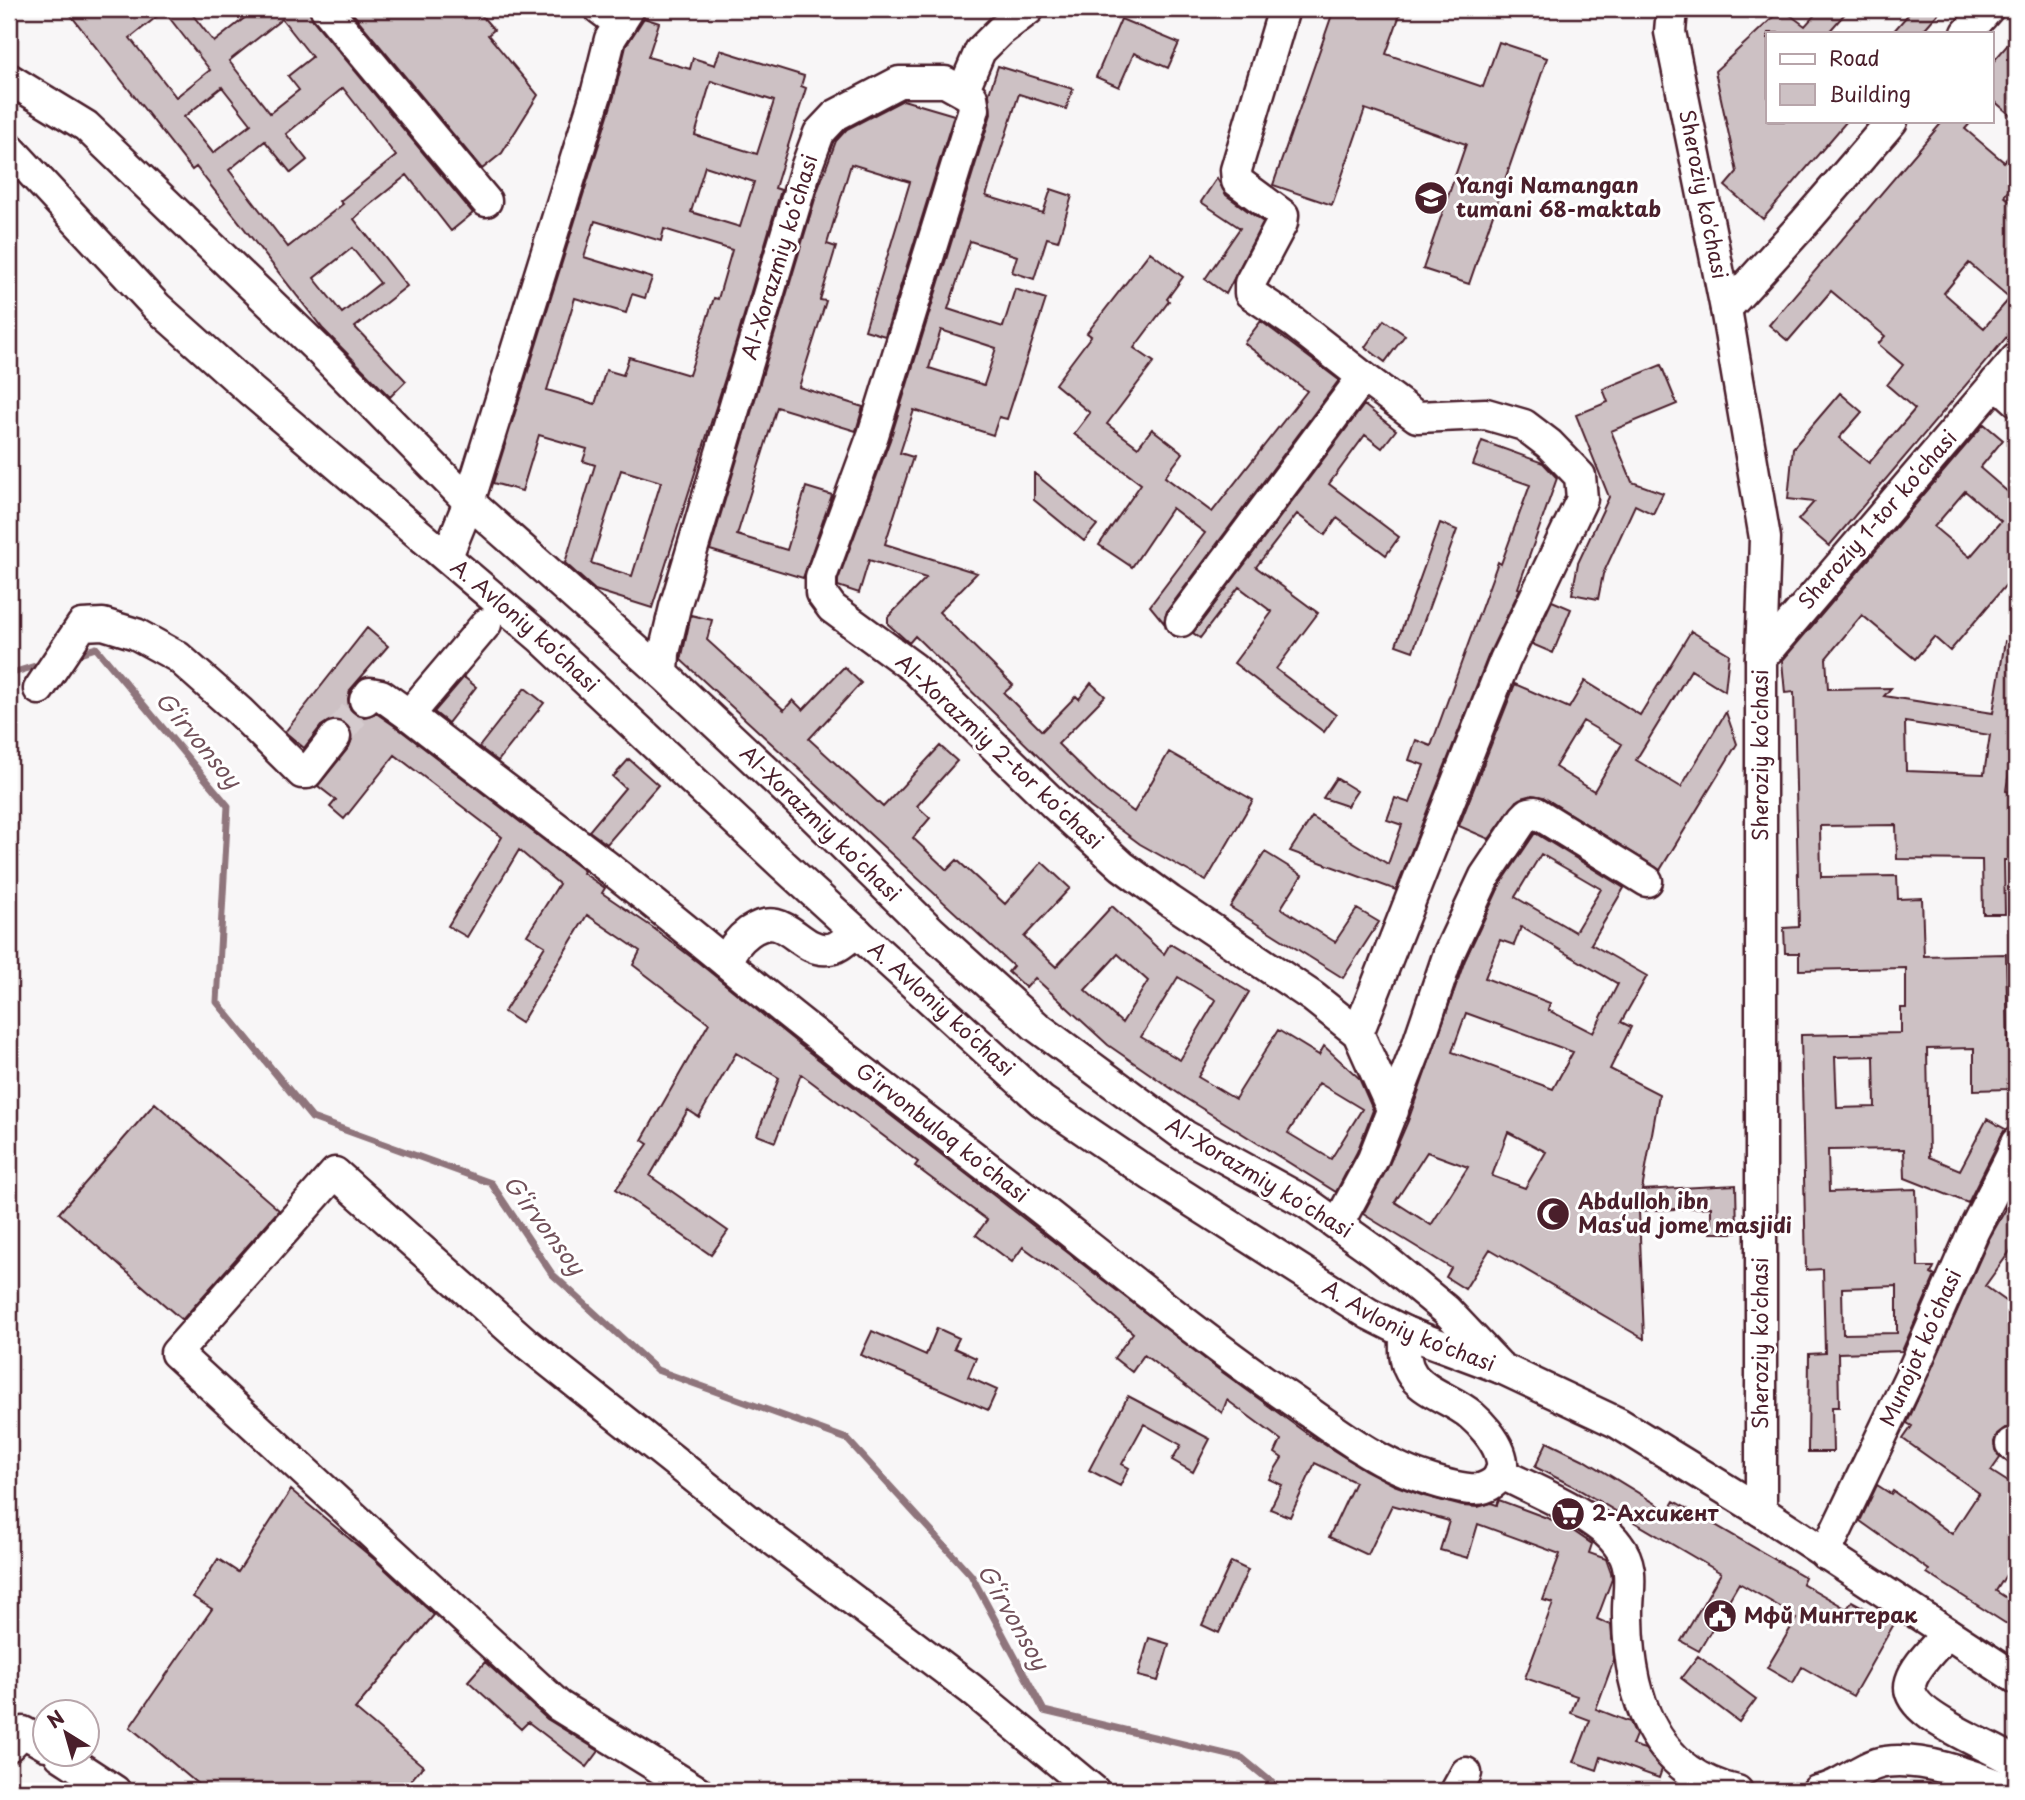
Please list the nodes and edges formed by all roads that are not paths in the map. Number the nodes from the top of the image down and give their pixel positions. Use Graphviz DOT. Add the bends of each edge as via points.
graph roads {
  1 [pos="326,9"];
  2 [pos="1029,9"];
  3 [pos="1284,9"];
  4 [pos="1987,9"];
  5 [pos="616,14"];
  6 [pos="1676,17"];
  7 [pos="1967,32"];
  8 [pos="9,79"];
  9 [pos="963,91"];
  10 [pos="1891,122"];
  11 [pos="9,148"];
  12 [pos="485,201"];
  13 [pos="1726,309"];
  14 [pos="2016,359"];
  15 [pos="1363,377"];
  16 [pos="2006,391"];
  17 [pos="469,502"];
  18 [pos="447,556"];
  19 [pos="1181,621"];
  20 [pos="486,624"];
  21 [pos="1761,658"];
  22 [pos="663,674"];
  23 [pos="39,689"];
  24 [pos="365,700"];
  25 [pos="409,715"];
  26 [pos="335,737"];
  27 [pos="1647,881"];
  28 [pos="857,932"];
  29 [pos="726,962"];
  30 [pos="1358,1033"];
  31 [pos="1393,1111"];
  32 [pos="2016,1143"];
  33 [pos="1338,1224"];
  34 [pos="1405,1332"];
  35 [pos="1501,1368"];
  36 [pos="1500,1473"];
  37 [pos="1761,1511"];
  38 [pos="1825,1554"];
  39 [pos="1947,1633"];
  40 [pos="2016,1678"];
  41 [pos="32,1737"];
  42 [pos="9,1746"];
  43 [pos="2016,1763"];
  44 [pos="82,1769"];
  45 [pos="116,1791"];
  46 [pos="697,1791"];
  47 [pos="1094,1791"];
  48 [pos="1737,1791"];
  49 [pos="1817,1791"];
  50 [pos="2011,1791"];
  1 -- 12 [label="street"];
  2 -- 9 [label="street" via="980,51"];
  3 -- 15 [label="street" via="1236,170 1237,181 1283,215 1250,283 1250,293"];
  4 -- 7 [label="street"];
  5 -- 17 [label="street" via="597,91"];
  6 -- 13 [label="street, Sheroziy ko'chasi"];
  8 -- 17 [label="street" via="86,126 303,334"];
  9 -- 22 [label="street, Al-Xorazmiy koʻchasi" via="945,82 899,82 836,115 819,133 675,607"];
  9 -- 30 [label="street, Al-Xorazmiy 2-tor koʻchasi" via="972,97 974,109 873,435 821,577 821,593 832,608 914,668 1122,866"];
  10 -- 13 [label="street"];
  11 -- 18 [label="street, A. Avloniy ko‘chasi" via="157,307"];
  13 -- 21 [label="street, Sheroziy ko'chasi" via="1765,538"];
  14 -- 16 [label="street, Sheroziy 1-tor koʻchasi"];
  15 -- 19 [label="street"];
  15 -- 30 [label="street" via="1417,417 1486,414 1524,425 1580,476 1583,499 1505,660"];
  16 -- 21 [label="street, Sheroziy 1-tor koʻchasi"];
  17 -- 18 [label="street"];
  17 -- 22 [label="street"];
  18 -- 28 [label="street, A. Avloniy ko‘chasi"];
  20 -- 25 [label="street"];
  21 -- 37 [label="street, Sheroziy ko'chasi"];
  22 -- 33 [label="street, Al-Xorazmiy koʻchasi" via="1036,1026 1185,1136"];
  23 -- 26 [label="street" via="82,625 103,624 136,634 178,657 302,773 307,773"];
  24 -- 25 [label="street, Gʻirvonbuloq koʻchasi" via="370,693 381,695"];
  25 -- 29 [label="street, Gʻirvonbuloq koʻchasi"];
  27 -- 31 [label="street" via="1535,812 1529,813 1485,876 1449,953"];
  28 -- 29 [label="street" via="832,949 821,949 786,928 760,924 737,943"];
  28 -- 34 [label="street, A. Avloniy ko‘chasi" via="1042,1101 1240,1233"];
  29 -- 36 [label="street, Gʻirvonbuloq koʻchasi" via="1180,1320 1324,1422 1400,1469 1448,1484 1481,1489"];
  30 -- 31 [label="street, Al-Xorazmiy 2-tor koʻchasi"];
  31 -- 33 [label="street"];
  32 -- 38 [label="street, Munojot koʻchasi"];
  33 -- 35 [label="street, Al-Xorazmiy koʻchasi" via="1426,1291"];
  34 -- 35 [label="street, A. Avloniy ko‘chasi"];
  34 -- 36 [label="street" via="1405,1362 1411,1373 1471,1415 1499,1450"];
  35 -- 37 [label="street, A. Avloniy ko‘chasi" via="1618,1423"];
  36 -- 48 [label="street" via="1599,1526 1618,1544 1629,1564 1631,1580 1630,1659 1637,1698 1651,1730 1680,1765 1721,1788"];
  37 -- 38 [label="street, A. Avloniy ko‘chasi"];
  38 -- 39 [label="street, A. Avloniy ko‘chasi"];
  39 -- 40 [label="street, A. Avloniy ko‘chasi"];
  39 -- 43 [label="street" via="1912,1677 1912,1699 1926,1712"];
  41 -- 42 [label="street" via="23,1732"];
  44 -- 45 [label="street"];
  46 -- 47 [label="street" via="559,1706 176,1353 335,1173 526,1343 766,1535 971,1689"];
  49 -- 50 [label="street" via="1876,1764 1912,1761 1981,1778"];
}
